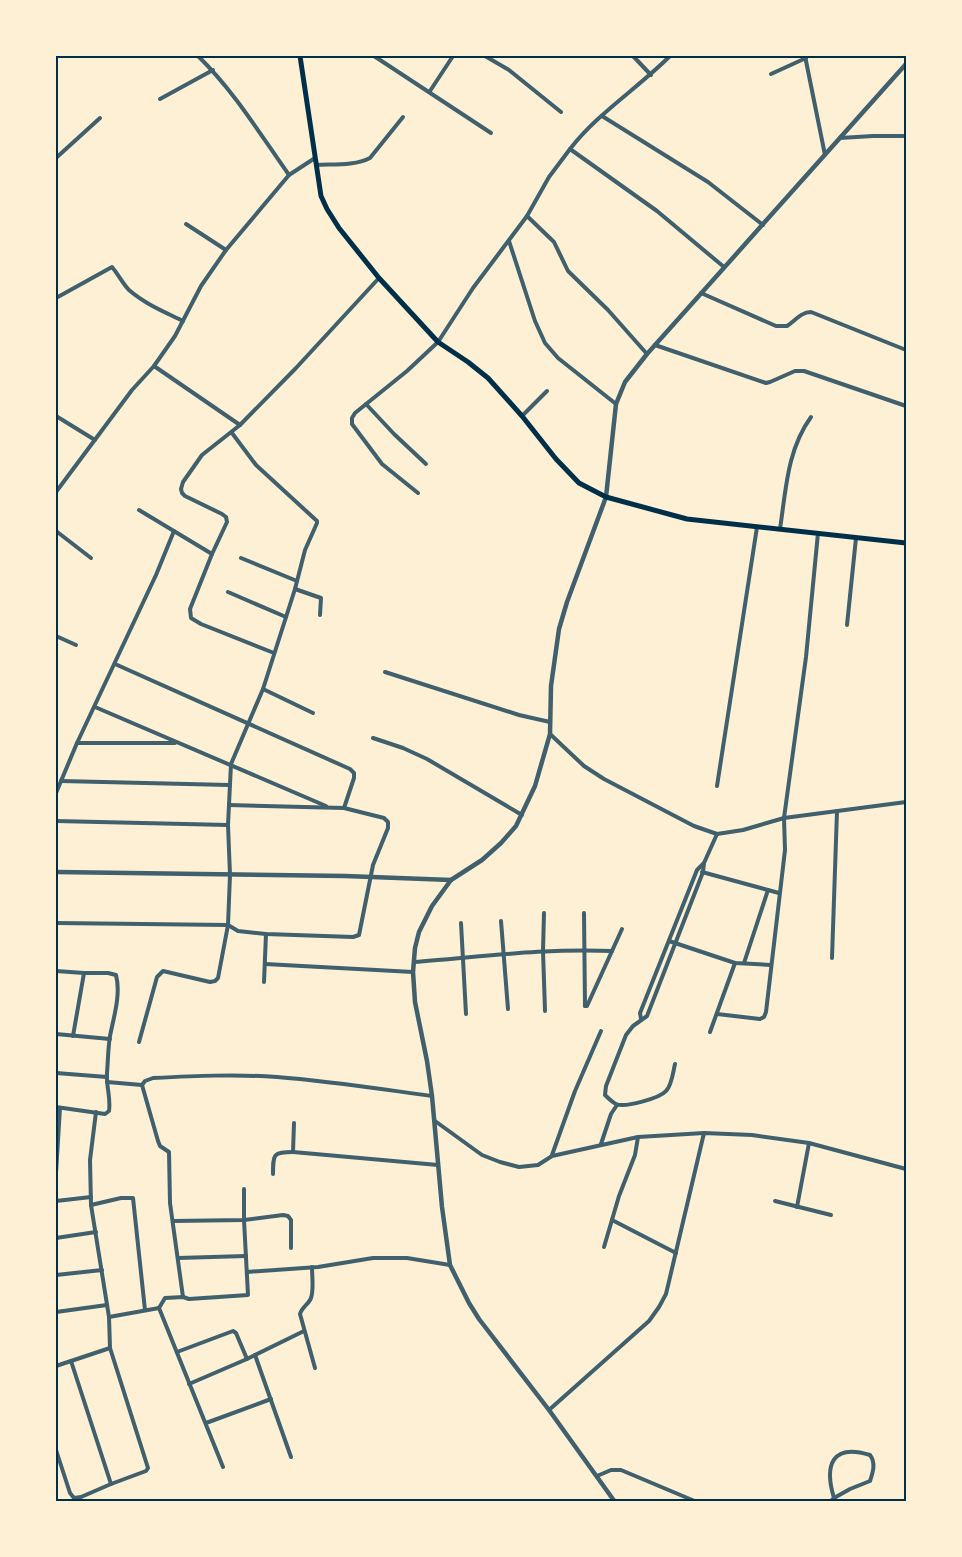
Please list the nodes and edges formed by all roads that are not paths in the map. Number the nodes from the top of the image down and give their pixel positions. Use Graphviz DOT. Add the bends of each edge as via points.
graph roads {
  1 [pos="198,56"];
  2 [pos="300,56"];
  3 [pos="374,56"];
  4 [pos="453,56"];
  5 [pos="485,56"];
  6 [pos="633,56"];
  7 [pos="670,56"];
  8 [pos="806,57"];
  9 [pos="906,63"];
  10 [pos="213,70"];
  11 [pos="771,74"];
  12 [pos="651,75"];
  13 [pos="430,92"];
  14 [pos="160,99"];
  15 [pos="561,112"];
  16 [pos="602,116"];
  17 [pos="403,117"];
  18 [pos="100,118"];
  19 [pos="491,133"];
  20 [pos="906,136"];
  21 [pos="840,138"];
  22 [pos="570,149"];
  23 [pos="825,155"];
  24 [pos="56,158"];
  25 [pos="316,161"];
  26 [pos="289,175"];
  27 [pos="526,216"];
  28 [pos="186,224"];
  29 [pos="763,225"];
  30 [pos="508,240"];
  31 [pos="226,250"];
  32 [pos="724,267"];
  33 [pos="379,278"];
  34 [pos="701,293"];
  35 [pos="56,298"];
  36 [pos="183,321"];
  37 [pos="438,342"];
  38 [pos="655,345"];
  39 [pos="906,350"];
  40 [pos="646,354"];
  41 [pos="154,366"];
  42 [pos="548,391"];
  43 [pos="366,404"];
  44 [pos="616,404"];
  45 [pos="906,406"];
  46 [pos="56,416"];
  47 [pos="522,416"];
  48 [pos="812,417"];
  49 [pos="240,425"];
  50 [pos="232,433"];
  51 [pos="94,440"];
  52 [pos="426,464"];
  53 [pos="56,492"];
  54 [pos="418,493"];
  55 [pos="606,497"];
  56 [pos="139,510"];
  57 [pos="757,526"];
  58 [pos="780,529"];
  59 [pos="56,531"];
  60 [pos="174,531"];
  61 [pos="818,533"];
  62 [pos="856,537"];
  63 [pos="906,543"];
  64 [pos="212,554"];
  65 [pos="91,558"];
  66 [pos="241,558"];
  67 [pos="297,581"];
  68 [pos="295,589"];
  69 [pos="228,592"];
  70 [pos="320,615"];
  71 [pos="286,617"];
  72 [pos="847,626"];
  73 [pos="56,636"];
  74 [pos="76,645"];
  75 [pos="274,653"];
  76 [pos="115,664"];
  77 [pos="385,672"];
  78 [pos="263,689"];
  79 [pos="95,706"];
  80 [pos="313,713"];
  81 [pos="550,722"];
  82 [pos="248,724"];
  83 [pos="550,734"];
  84 [pos="373,738"];
  85 [pos="77,743"];
  86 [pos="179,743"];
  87 [pos="231,764"];
  88 [pos="61,781"];
  89 [pos="229,784"];
  90 [pos="717,786"];
  91 [pos="56,793"];
  92 [pos="906,802"];
  93 [pos="229,805"];
  94 [pos="329,807"];
  95 [pos="344,808"];
  96 [pos="837,811"];
  97 [pos="522,815"];
  98 [pos="784,818"];
  99 [pos="56,821"];
  100 [pos="228,825"];
  101 [pos="717,834"];
  102 [pos="704,863"];
  103 [pos="697,870"];
  104 [pos="56,872"];
  105 [pos="703,872"];
  106 [pos="230,875"];
  107 [pos="370,877"];
  108 [pos="451,880"];
  109 [pos="768,890"];
  110 [pos="779,893"];
  111 [pos="584,913"];
  112 [pos="544,914"];
  113 [pos="501,921"];
  114 [pos="56,923"];
  115 [pos="461,923"];
  116 [pos="228,925"];
  117 [pos="622,929"];
  118 [pos="266,934"];
  119 [pos="669,941"];
  120 [pos="676,945"];
  121 [pos="584,950"];
  122 [pos="543,951"];
  123 [pos="612,951"];
  124 [pos="503,955"];
  125 [pos="462,958"];
  126 [pos="831,958"];
  127 [pos="414,962"];
  128 [pos="735,963"];
  129 [pos="265,964"];
  130 [pos="744,964"];
  131 [pos="771,965"];
  132 [pos="56,970"];
  133 [pos="413,972"];
  134 [pos="84,973"];
  135 [pos="264,982"];
  136 [pos="508,1008"];
  137 [pos="545,1011"];
  138 [pos="466,1014"];
  139 [pos="717,1014"];
  140 [pos="641,1020"];
  141 [pos="601,1030"];
  142 [pos="710,1032"];
  143 [pos="56,1034"];
  144 [pos="73,1036"];
  145 [pos="110,1039"];
  146 [pos="139,1042"];
  147 [pos="675,1064"];
  148 [pos="56,1073"];
  149 [pos="107,1080"];
  150 [pos="142,1085"];
  151 [pos="432,1096"];
  152 [pos="617,1105"];
  153 [pos="58,1108"];
  154 [pos="96,1112"];
  155 [pos="434,1121"];
  156 [pos="294,1123"];
  157 [pos="704,1133"];
  158 [pos="638,1137"];
  159 [pos="809,1143"];
  160 [pos="601,1144"];
  161 [pos="293,1152"];
  162 [pos="552,1156"];
  163 [pos="438,1165"];
  164 [pos="906,1169"];
  165 [pos="56,1173"];
  166 [pos="273,1173"];
  167 [pos="244,1189"];
  168 [pos="91,1197"];
  169 [pos="56,1201"];
  170 [pos="775,1201"];
  171 [pos="91,1205"];
  172 [pos="796,1207"];
  173 [pos="831,1215"];
  174 [pos="244,1220"];
  175 [pos="612,1220"];
  176 [pos="173,1221"];
  177 [pos="96,1232"];
  178 [pos="56,1238"];
  179 [pos="604,1247"];
  180 [pos="291,1248"];
  181 [pos="676,1253"];
  182 [pos="246,1256"];
  183 [pos="178,1258"];
  184 [pos="450,1265"];
  185 [pos="312,1268"];
  186 [pos="102,1270"];
  187 [pos="247,1272"];
  188 [pos="56,1275"];
  189 [pos="183,1297"];
  190 [pos="107,1305"];
  191 [pos="159,1308"];
  192 [pos="145,1310"];
  193 [pos="56,1312"];
  194 [pos="110,1317"];
  195 [pos="304,1331"];
  196 [pos="110,1348"];
  197 [pos="177,1352"];
  198 [pos="255,1355"];
  199 [pos="247,1359"];
  200 [pos="71,1361"];
  201 [pos="56,1366"];
  202 [pos="315,1368"];
  203 [pos="189,1384"];
  204 [pos="271,1399"];
  205 [pos="549,1410"];
  206 [pos="206,1423"];
  207 [pos="56,1450"];
  208 [pos="291,1457"];
  209 [pos="223,1467"];
  210 [pos="597,1476"];
  211 [pos="111,1484"];
  212 [pos="832,1500"];
  213 [pos="615,1502"];
  214 [pos="697,1502"];
  1 -- 10 [label="street"];
  2 -- 25 [label="main road"];
  3 -- 13 [label="street"];
  4 -- 13 [label="street"];
  5 -- 15 [label="street"];
  6 -- 12 [label="street"];
  7 -- 12 [label="street"];
  8 -- 11 [label="street"];
  8 -- 23 [label="street"];
  9 -- 21 [label="street"];
  10 -- 14 [label="street"];
  10 -- 26 [label="street"];
  12 -- 16 [label="street"];
  13 -- 19 [label="street"];
  16 -- 22 [label="street"];
  16 -- 29 [label="street" via="708,182"];
  17 -- 25 [label="street" via="370,158 359,162"];
  18 -- 24 [label="street"];
  20 -- 21 [label="street"];
  21 -- 23 [label="street"];
  22 -- 27 [label="street"];
  22 -- 32 [label="street" via="657,211"];
  23 -- 29 [label="street"];
  25 -- 26 [label="street"];
  25 -- 33 [label="main road" via="327,209"];
  26 -- 31 [label="street"];
  27 -- 30 [label="street"];
  27 -- 40 [label="street" via="554,242 568,271"];
  28 -- 31 [label="street"];
  29 -- 32 [label="street"];
  30 -- 37 [label="street"];
  30 -- 44 [label="street" via="546,343 558,358"];
  31 -- 36 [label="street"];
  32 -- 34 [label="street"];
  33 -- 37 [label="main road"];
  33 -- 49 [label="street"];
  34 -- 38 [label="street"];
  34 -- 39 [label="street" via="776,326 788,326 805,312 811,312"];
  35 -- 36 [label="street" via="112,267 138,297"];
  36 -- 41 [label="street"];
  37 -- 43 [label="street"];
  37 -- 47 [label="main road" via="488,378"];
  38 -- 40 [label="street"];
  38 -- 45 [label="street" via="762,382 804,371"];
  40 -- 44 [label="street"];
  41 -- 49 [label="street"];
  41 -- 51 [label="street"];
  42 -- 47 [label="street"];
  43 -- 52 [label="street"];
  43 -- 54 [label="street" via="354,415 352,424 382,464"];
  44 -- 55 [label="street"];
  46 -- 51 [label="street"];
  47 -- 55 [label="main road" via="579,483"];
  48 -- 58 [label="street" via="791,460"];
  49 -- 50 [label="street"];
  50 -- 64 [label="street" via="202,455 181,489 185,496 226,517"];
  50 -- 67 [label="street" via="256,465 316,520"];
  51 -- 53 [label="street"];
  55 -- 57 [label="main road" via="687,519"];
  55 -- 81 [label="street" via="559,628"];
  56 -- 60 [label="street"];
  57 -- 58 [label="main road"];
  57 -- 90 [label="street"];
  58 -- 61 [label="main road"];
  59 -- 65 [label="street"];
  60 -- 64 [label="street"];
  60 -- 76 [label="street"];
  61 -- 62 [label="main road"];
  61 -- 98 [label="street"];
  62 -- 63 [label="main road"];
  62 -- 72 [label="street"];
  64 -- 75 [label="street" via="190,609 191,618"];
  66 -- 67 [label="street"];
  67 -- 68 [label="street"];
  68 -- 70 [label="street" via="321,598"];
  68 -- 71 [label="street"];
  69 -- 71 [label="street"];
  71 -- 75 [label="street"];
  73 -- 74 [label="street"];
  75 -- 78 [label="street"];
  76 -- 79 [label="street"];
  76 -- 82 [label="street"];
  77 -- 81 [label="street"];
  78 -- 80 [label="street"];
  78 -- 82 [label="street"];
  79 -- 85 [label="street"];
  79 -- 86 [label="street"];
  81 -- 83 [label="street"];
  82 -- 87 [label="street"];
  82 -- 95 [label="street" via="350,769 354,778"];
  83 -- 97 [label="street"];
  83 -- 101 [label="street" via="584,766 604,778 694,826"];
  84 -- 97 [label="street" via="427,759"];
  85 -- 86 [label="street"];
  85 -- 88 [label="street"];
  86 -- 87 [label="street"];
  87 -- 89 [label="street"];
  87 -- 94 [label="street"];
  88 -- 89 [label="street"];
  88 -- 91 [label="street"];
  89 -- 93 [label="street"];
  92 -- 96 [label="street"];
  93 -- 94 [label="street"];
  93 -- 100 [label="street"];
  94 -- 95 [label="street"];
  95 -- 107 [label="street" via="388,822"];
  96 -- 98 [label="street"];
  96 -- 126 [label="street"];
  97 -- 108 [label="street" via="501,843"];
  98 -- 101 [label="street"];
  98 -- 110 [label="street" via="785,850"];
  99 -- 100 [label="street"];
  100 -- 106 [label="street"];
  101 -- 102 [label="street"];
  102 -- 103 [label="street"];
  102 -- 105 [label="street"];
  103 -- 105 [label="street"];
  103 -- 119 [label="street"];
  104 -- 106 [label="street"];
  105 -- 109 [label="street"];
  105 -- 120 [label="street"];
  106 -- 107 [label="street"];
  106 -- 116 [label="street"];
  107 -- 108 [label="street"];
  107 -- 118 [label="street" via="359,935"];
  108 -- 127 [label="street" via="425,918"];
  109 -- 110 [label="street"];
  109 -- 130 [label="street"];
  110 -- 131 [label="street"];
  111 -- 121 [label="street"];
  112 -- 122 [label="street"];
  113 -- 124 [label="street"];
  114 -- 116 [label="street"];
  115 -- 125 [label="street"];
  116 -- 118 [label="street" via="238,931"];
  116 -- 146 [label="street" via="215,981 160,973"];
  117 -- 123 [label="street"];
  118 -- 129 [label="street"];
  119 -- 120 [label="street"];
  119 -- 140 [label="street" via="640,1013"];
  120 -- 128 [label="street"];
  120 -- 140 [label="street" via="647,1016"];
  121 -- 122 [label="street"];
  121 -- 123 [label="street"];
  121 -- 123 [label="street" via="585,1006"];
  122 -- 124 [label="street"];
  122 -- 137 [label="street"];
  124 -- 125 [label="street"];
  124 -- 136 [label="street"];
  125 -- 127 [label="street"];
  125 -- 138 [label="street"];
  127 -- 133 [label="street"];
  128 -- 130 [label="street"];
  128 -- 139 [label="street"];
  129 -- 133 [label="street"];
  129 -- 135 [label="street"];
  130 -- 131 [label="street"];
  131 -- 139 [label="street" via="764,1017"];
  132 -- 134 [label="street"];
  133 -- 151 [label="street"];
  134 -- 144 [label="street"];
  134 -- 145 [label="street" via="116,975"];
  139 -- 142 [label="street"];
  140 -- 152 [label="street" via="626,1035 606,1086 605,1095"];
  141 -- 162 [label="street"];
  143 -- 144 [label="street"];
  144 -- 145 [label="street"];
  145 -- 149 [label="street"];
  147 -- 152 [label="street" via="665,1093"];
  148 -- 149 [label="street"];
  149 -- 150 [label="street"];
  149 -- 154 [label="street" via="109,1111"];
  150 -- 151 [label="street" via="153,1078 275,1077"];
  150 -- 176 [label="street" via="160,1146 169,1152"];
  151 -- 155 [label="street"];
  152 -- 160 [label="street" via="610,1114"];
  153 -- 154 [label="street"];
  153 -- 165 [label="street"];
  154 -- 168 [label="street" via="90,1160"];
  155 -- 162 [label="street" via="482,1155 500,1162 519,1167 538,1165"];
  155 -- 163 [label="street"];
  156 -- 161 [label="street"];
  157 -- 158 [label="street"];
  157 -- 159 [label="street"];
  157 -- 181 [label="street"];
  158 -- 160 [label="street"];
  158 -- 175 [label="street"];
  159 -- 164 [label="street"];
  159 -- 172 [label="street"];
  160 -- 162 [label="street"];
  161 -- 163 [label="street"];
  161 -- 166 [label="street" via="275,1154"];
  163 -- 184 [label="street"];
  167 -- 174 [label="street"];
  168 -- 169 [label="street"];
  168 -- 171 [label="street"];
  170 -- 172 [label="street"];
  171 -- 177 [label="street"];
  171 -- 192 [label="street" via="133,1198"];
  172 -- 173 [label="street"];
  174 -- 176 [label="street"];
  174 -- 180 [label="street" via="288,1216"];
  174 -- 182 [label="street"];
  175 -- 179 [label="street"];
  175 -- 181 [label="street"];
  176 -- 183 [label="street"];
  177 -- 178 [label="street"];
  177 -- 186 [label="street"];
  181 -- 205 [label="street" via="666,1294 650,1321"];
  182 -- 183 [label="street"];
  182 -- 187 [label="street"];
  183 -- 189 [label="street"];
  184 -- 185 [label="street" via="407,1258 372,1258"];
  184 -- 205 [label="street" via="479,1319"];
  185 -- 187 [label="street"];
  185 -- 195 [label="street" via="312,1295 300,1314"];
  186 -- 188 [label="street"];
  186 -- 190 [label="street"];
  187 -- 189 [label="street" via="248,1295"];
  189 -- 191 [label="street" via="165,1298"];
  190 -- 193 [label="street"];
  190 -- 194 [label="street"];
  191 -- 192 [label="street"];
  191 -- 197 [label="street"];
  192 -- 194 [label="street"];
  194 -- 196 [label="street"];
  195 -- 198 [label="street"];
  195 -- 202 [label="street"];
  196 -- 200 [label="street"];
  196 -- 211 [label="street" via="148,1467"];
  197 -- 199 [label="street" via="233,1331"];
  197 -- 203 [label="street"];
  198 -- 199 [label="street"];
  198 -- 204 [label="street"];
  199 -- 203 [label="street"];
  200 -- 201 [label="street"];
  200 -- 211 [label="street"];
  203 -- 206 [label="street"];
  204 -- 206 [label="street"];
  204 -- 208 [label="street"];
  205 -- 210 [label="street"];
  206 -- 209 [label="street"];
  207 -- 211 [label="street" via="74,1498"];
  210 -- 213 [label="street"];
  210 -- 214 [label="street" via="621,1470"];
  212 -- 212 [label="street" via="832,1461 842,1452 870,1455 874,1460 870,1481"];
}
